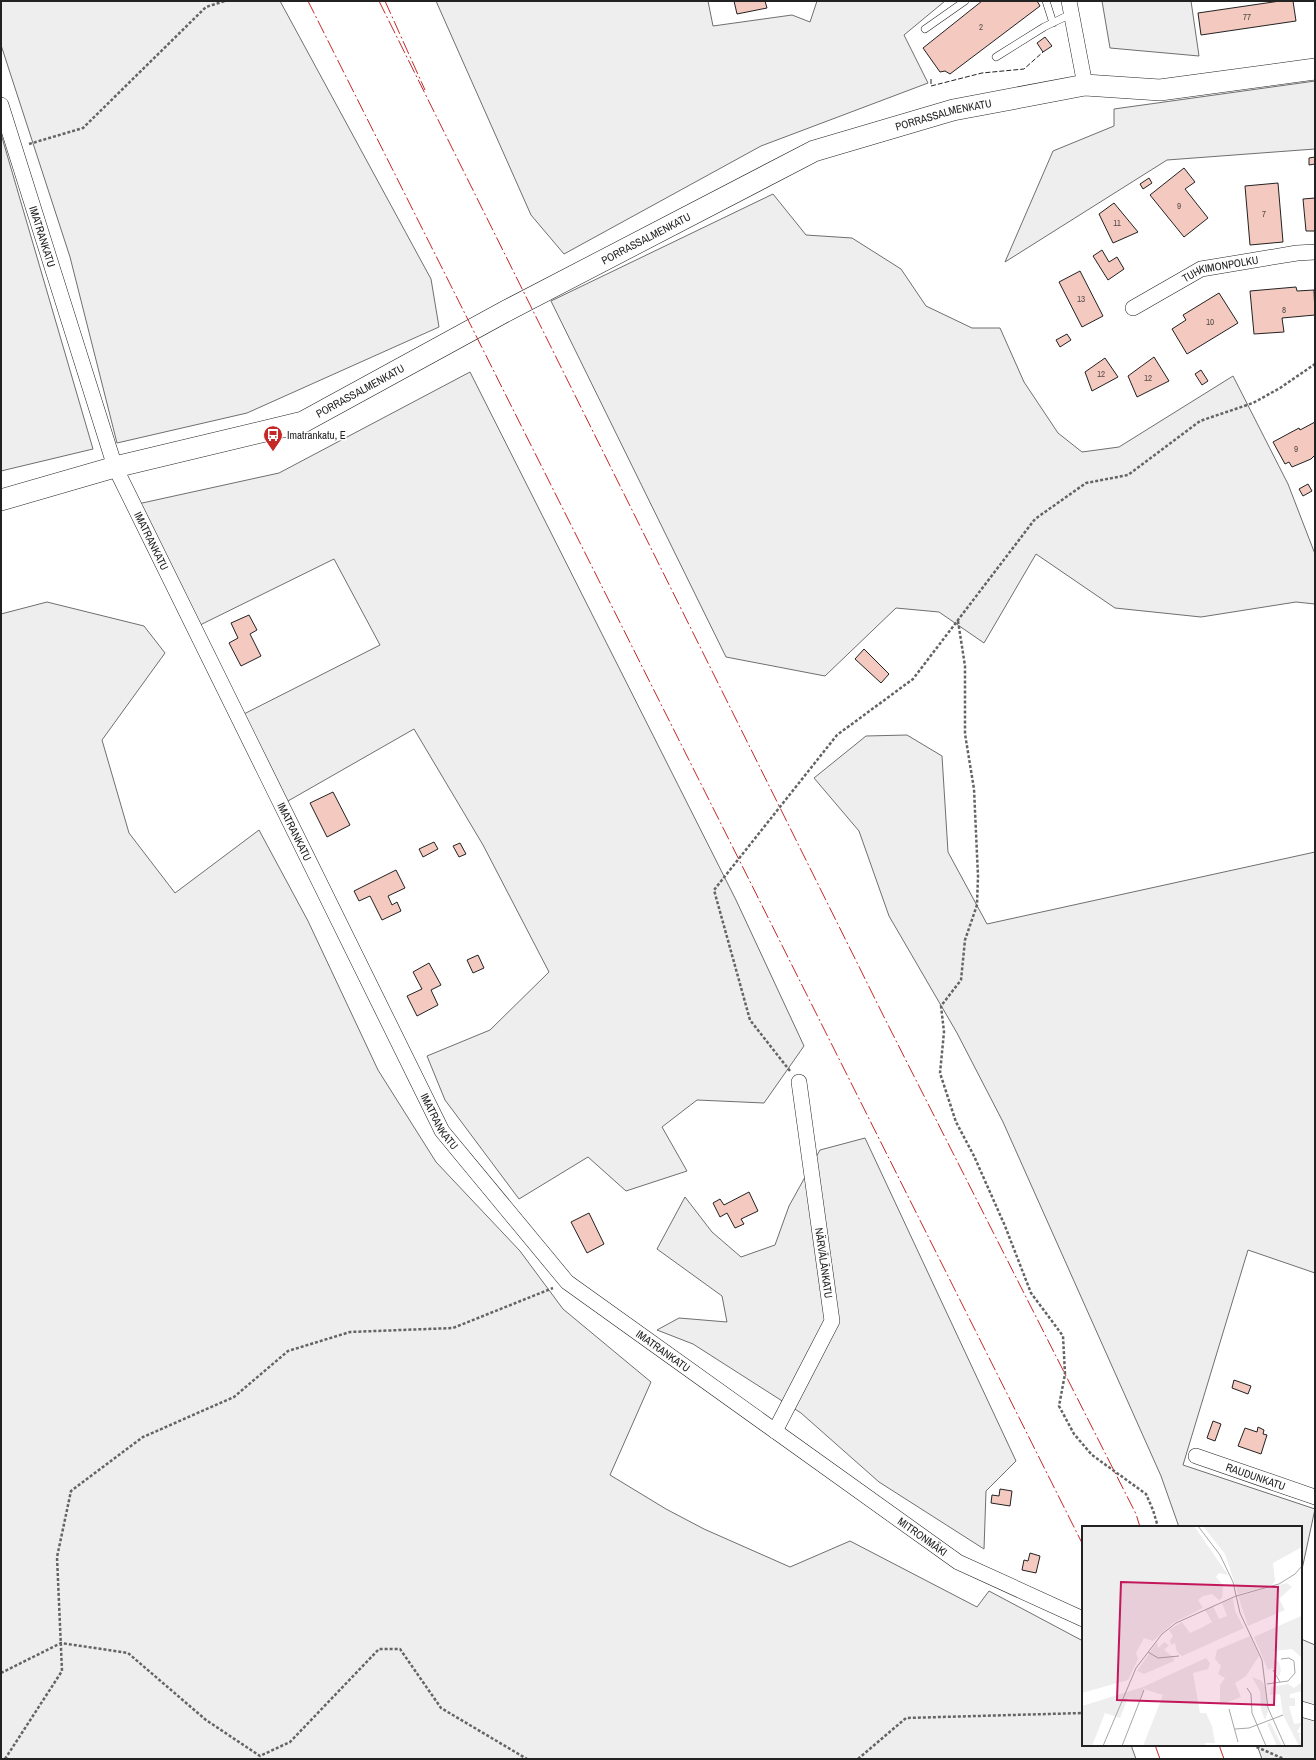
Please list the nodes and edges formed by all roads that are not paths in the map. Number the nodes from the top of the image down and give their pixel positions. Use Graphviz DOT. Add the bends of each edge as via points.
graph roads {
  1 [pos="965,1"];
  2 [pos="1046,1"];
  3 [pos="1070,8"];
  4 [pos="1053,23"];
  5 [pos="925,30"];
  6 [pos="996,57"];
  7 [pos="1315,69"];
  8 [pos="1086,85"];
  9 [pos="1,105"];
  10 [pos="1315,252"];
  11 [pos="1133,308"];
  12 [pos="115,467"];
  13 [pos="1,500"];
  14 [pos="799,1082"];
  15 [pos="775,1431"];
  16 [pos="1196,1456"];
  17 [pos="1315,1498"];
  18 [pos="1082,1619"];
  19 [pos="1302,1709"];
  20 [pos="1315,1713"];
  1 -- 5 [label="lane"];
  2 -- 4 [label="lane"];
  3 -- 4 [label="lane"];
  3 -- 8 [label="street"];
  4 -- 6 [label="lane"];
  7 -- 8 [label="street, PORRASSALMENKATU" via="1160,90"];
  8 -- 12 [label="street, PORRASSALMENKATU" via="953,110 814,151 508,310 303,422"];
  9 -- 12 [label="street, IMATRANKATU"];
  10 -- 11 [label="street, TUHKIMONPOLKU" via="1201,268"];
  12 -- 13 [label="street, PORRASSALMENKATU"];
  12 -- 15 [label="street, IMATRANKATU" via="442,1131 566,1282"];
  14 -- 15 [label="street, NÄRVÄLÄNKATU" via="832,1321"];
  15 -- 18 [label="street, MITRONMÄKI" via="958,1562"];
  16 -- 17 [label="street, RAUDUNKATU"];
  19 -- 20 [label="street"];
}
